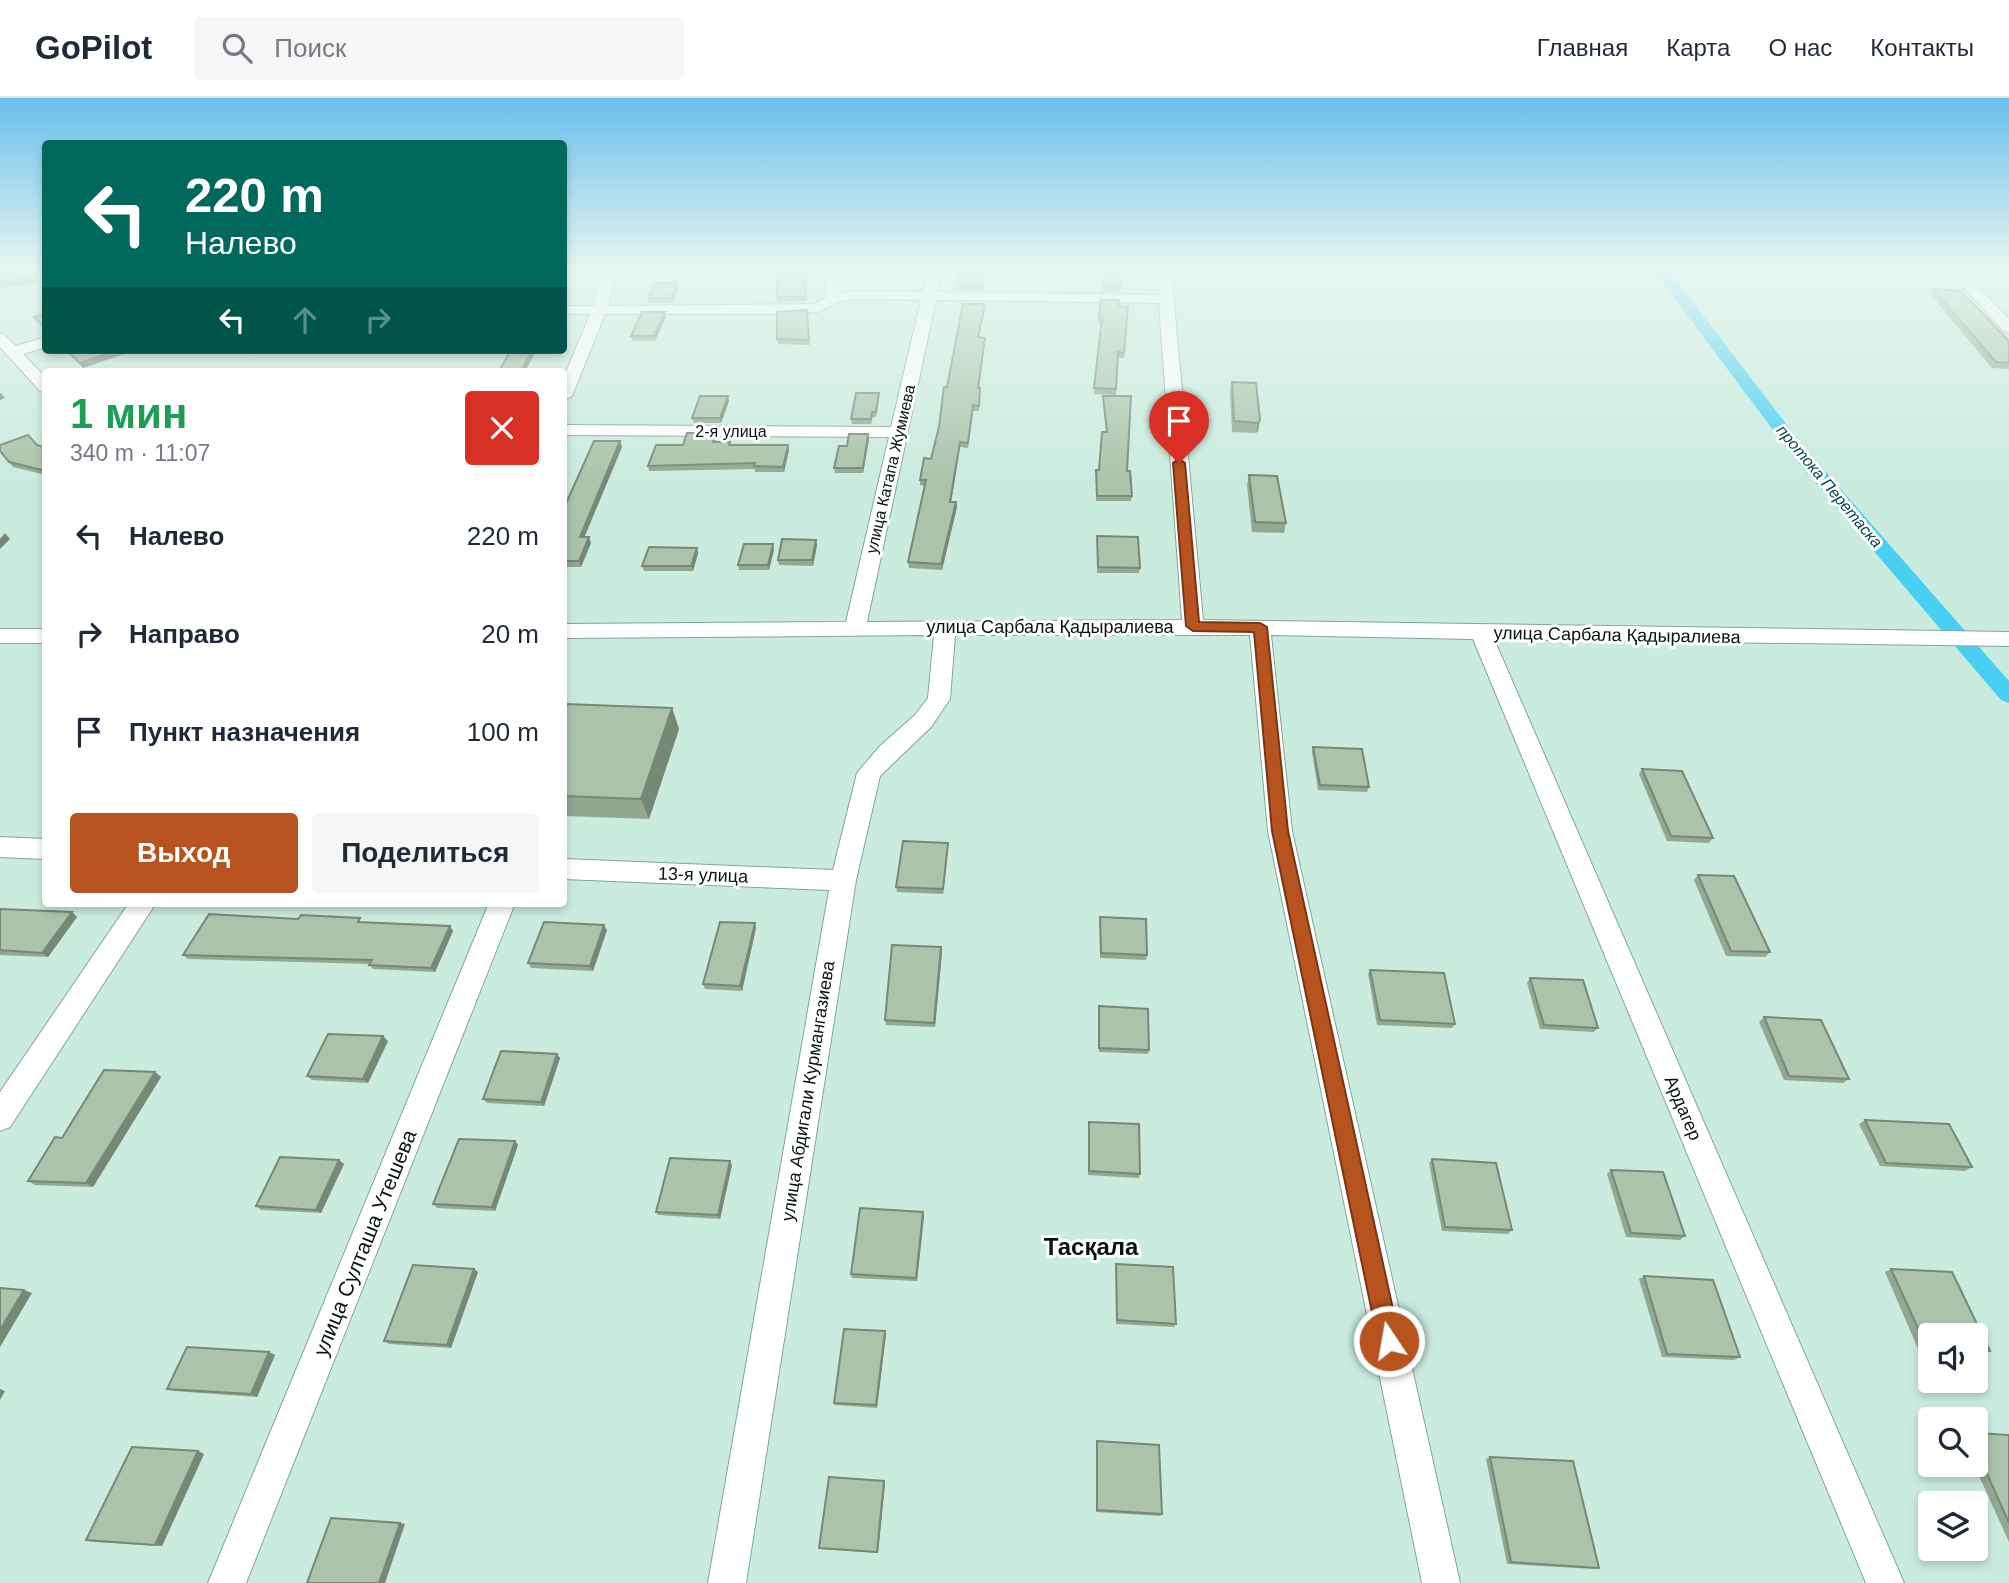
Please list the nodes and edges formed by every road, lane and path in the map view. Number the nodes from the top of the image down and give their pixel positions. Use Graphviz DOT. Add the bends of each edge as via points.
graph roads {
  1 [pos="1,339"];
  2 [pos="587,339"];
  3 [pos="920,339"];
  4 [pos="1168,339"];
  5 [pos="42,344"];
  6 [pos="17,357"];
  7 [pos="0,369"];
  8 [pos="42,384"];
  9 [pos="567,389"];
  10 [pos="567,430"];
  11 [pos="898,432"];
  12 [pos="1193,626"];
  13 [pos="945,627"];
  14 [pos="1260,627"];
  15 [pos="855,628"];
  16 [pos="567,631"];
  17 [pos="1482,632"];
  18 [pos="0,636"];
  19 [pos="42,636"];
  20 [pos="2009,639"];
  21 [pos="0,847"];
  22 [pos="42,849"];
  23 [pos="567,869"];
  24 [pos="843,880"];
  25 [pos="140,907"];
  26 [pos="500,907"];
  27 [pos="0,1117"];
  28 [pos="227,1583"];
  29 [pos="727,1583"];
  30 [pos="1441,1583"];
  31 [pos="1885,1583"];
  1 -- 6 [label="street"];
  2 -- 9 [label="street"];
  3 -- 11 [label="street, улица Катапа Жумиева"];
  4 -- 12 [label="street"];
  5 -- 6 [label="street"];
  6 -- 7 [label="street"];
  6 -- 8 [label="street"];
  10 -- 11 [label="street, 2-я улица"];
  11 -- 15 [label="street, улица Катапа Жумиева"];
  12 -- 13 [label="street, улица Сарбала Қадыралиева"];
  12 -- 14 [label="street, улица Сарбала Қадыралиева"];
  13 -- 15 [label="street, улица Сарбала Қадыралиева"];
  13 -- 24 [label="street, улица Абдигали Курмангазиева" via="939,699 869,773"];
  14 -- 17 [label="street, улица Сарбала Қадыралиева"];
  14 -- 30 [label="street" via="1280,831"];
  15 -- 16 [label="street, улица Сарбала Қадыралиева"];
  17 -- 20 [label="street, улица Сарбала Қадыралиева"];
  17 -- 31 [label="street, Ардагер"];
  18 -- 19 [label="street"];
  21 -- 22 [label="street"];
  23 -- 24 [label="street, 13-я улица"];
  24 -- 29 [label="street, улица Абдигали Курмангазиева"];
  25 -- 27 [label="street"];
  26 -- 28 [label="street, улица Султаша Утешева"];
}
